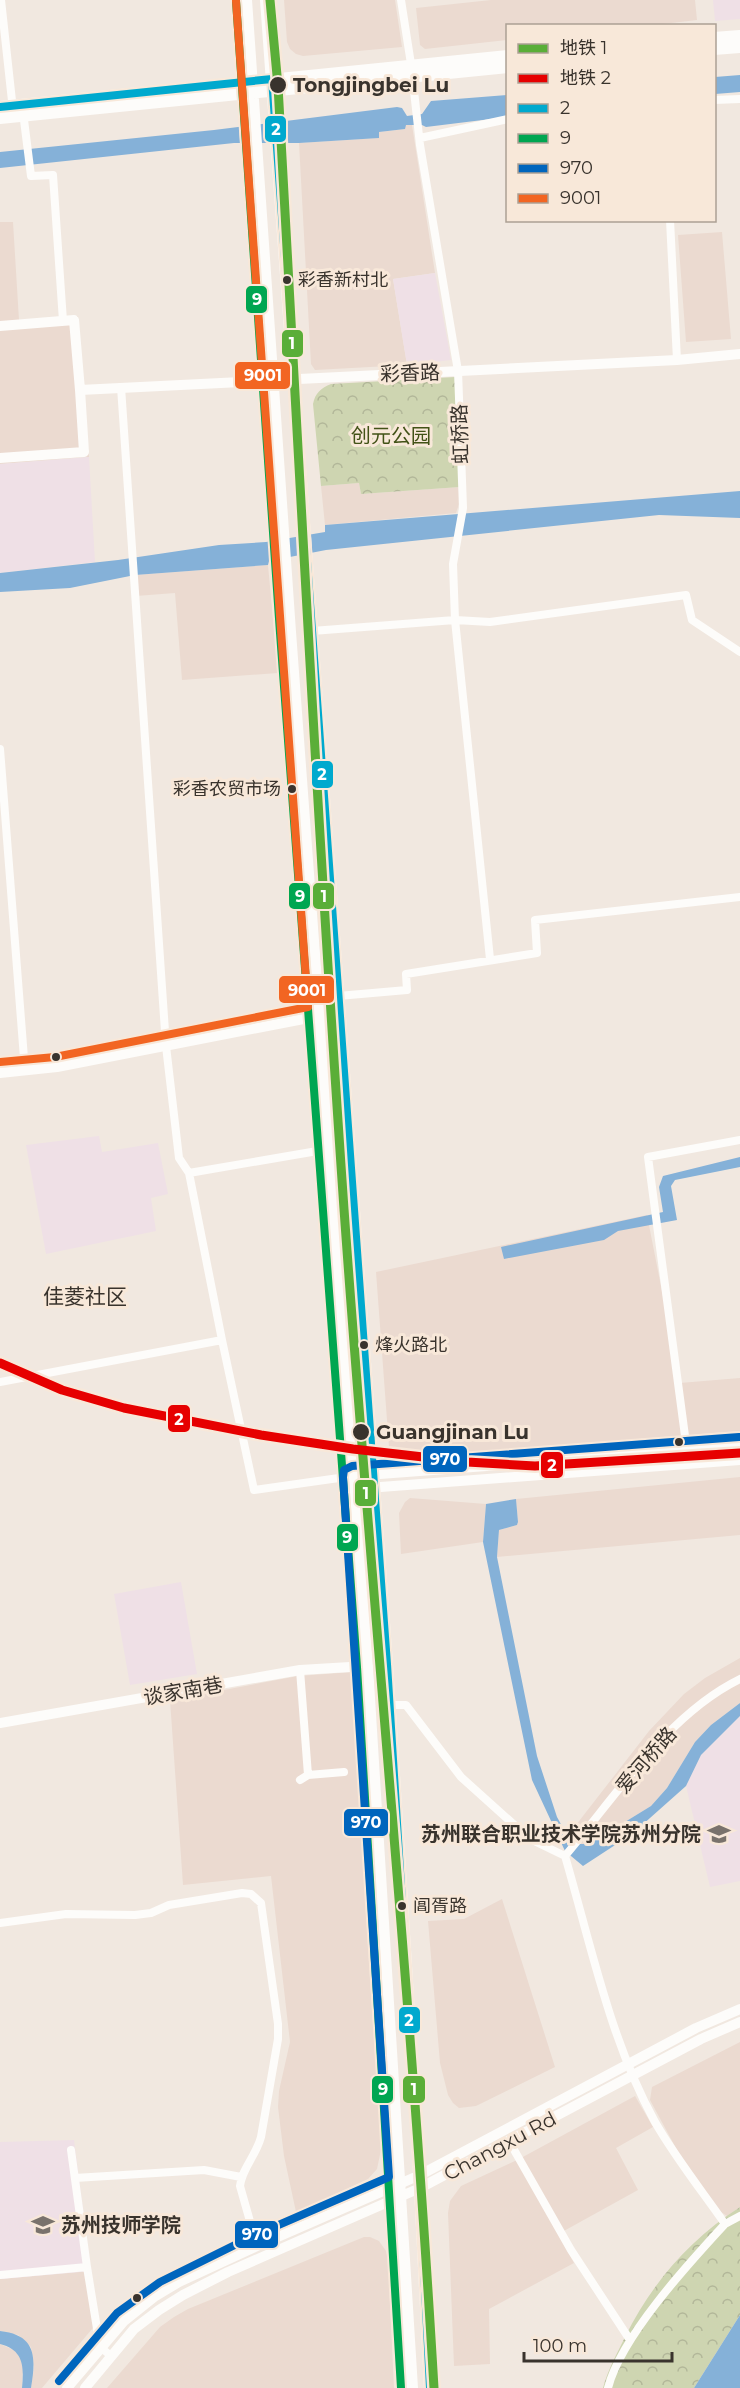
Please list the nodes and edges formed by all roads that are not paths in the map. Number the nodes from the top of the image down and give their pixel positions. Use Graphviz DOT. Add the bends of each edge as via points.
graph roads {
  1 [pos="1,0"];
  2 [pos="246,0"];
  3 [pos="266,0"];
  4 [pos="401,0"];
  5 [pos="740,36"];
  6 [pos="716,38"];
  7 [pos="740,47"];
  8 [pos="716,49"];
  9 [pos="506,56"];
  10 [pos="506,67"];
  11 [pos="412,70"];
  12 [pos="272,84"];
  13 [pos="252,86"];
  14 [pos="740,99"];
  15 [pos="716,100"];
  16 [pos="14,110"];
  17 [pos="0,118"];
  18 [pos="506,119"];
  19 [pos="420,138"];
  20 [pos="670,222"];
  21 [pos="63,321"];
  22 [pos="0,326"];
  23 [pos="740,354"];
  24 [pos="677,360"];
  25 [pos="458,371"];
  26 [pos="294,379"];
  27 [pos="274,380"];
  28 [pos="121,387"];
  29 [pos="80,390"];
  30 [pos="0,458"];
  31 [pos="455,620"];
  32 [pos="312,631"];
  33 [pos="740,652"];
  34 [pos="0,749"];
  35 [pos="740,897"];
  36 [pos="490,959"];
  37 [pos="338,996"];
  38 [pos="339,1015"];
  39 [pos="319,1016"];
  40 [pos="166,1046"];
  41 [pos="25,1071"];
  42 [pos="0,1073"];
  43 [pos="740,1140"];
  44 [pos="329,1149"];
  45 [pos="189,1173"];
  46 [pos="222,1340"];
  47 [pos="0,1382"];
  48 [pos="740,1447"];
  49 [pos="687,1451"];
  50 [pos="740,1460"];
  51 [pos="373,1474"];
  52 [pos="353,1476"];
  53 [pos="374,1488"];
  54 [pos="354,1489"];
  55 [pos="367,1666"];
  56 [pos="300,1670"];
  57 [pos="740,1679"];
  58 [pos="389,1705"];
  59 [pos="0,1723"];
  60 [pos="344,1772"];
  61 [pos="308,1775"];
  62 [pos="394,1778"];
  63 [pos="300,1780"];
  64 [pos="374,1780"];
  65 [pos="566,1855"];
  66 [pos="0,1923"];
  67 [pos="740,2008"];
  68 [pos="740,2022"];
  69 [pos="628,2064"];
  70 [pos="633,2075"];
  71 [pos="509,2141"];
  72 [pos="71,2150"];
  73 [pos="420,2175"];
  74 [pos="241,2177"];
  75 [pos="75,2178"];
  76 [pos="400,2184"];
  77 [pos="420,2188"];
  78 [pos="401,2198"];
  79 [pos="740,2216"];
  80 [pos="725,2224"];
  81 [pos="257,2246"];
  82 [pos="87,2268"];
  83 [pos="0,2275"];
  84 [pos="630,2340"];
  85 [pos="100,2347"];
  86 [pos="110,2355"];
  87 [pos="67,2388"];
  88 [pos="85,2388"];
  89 [pos="412,2388"];
  90 [pos="430,2388"];
  91 [pos="608,2388"];
  1 -- 16 [label="street"];
  2 -- 13 [label="main road"];
  3 -- 12 [label="main road"];
  4 -- 11 [label="street, 虹桥路"];
  5 -- 6 [label="main road"];
  7 -- 8 [label="main road"];
  9 -- 11 [label="main road"];
  10 -- 11 [label="main road"];
  11 -- 12 [label="main road"];
  11 -- 19 [label="street, 虹桥路"];
  12 -- 13 [label="main road"];
  12 -- 26 [label="main road"];
  13 -- 16 [label="main road"];
  13 -- 27 [label="main road"];
  14 -- 15 [label="street"];
  16 -- 17 [label="main road"];
  16 -- 21 [label="street" via="27,146 31,176 53,175"];
  18 -- 19 [label="street"];
  19 -- 25 [label="street, 虹桥路"];
  20 -- 24 [label="street"];
  21 -- 22 [label="main road"];
  21 -- 29 [label="main road" via="74,320"];
  23 -- 24 [label="main road, 彩香路"];
  24 -- 25 [label="main road, 彩香路"];
  25 -- 26 [label="main road, 彩香路"];
  25 -- 31 [label="street, 虹桥路" via="464,508 453,564"];
  26 -- 27 [label="main road, 彩香路"];
  26 -- 32 [label="main road"];
  27 -- 28 [label="main road, 彩香路"];
  27 -- 39 [label="main road"];
  28 -- 29 [label="main road, 彩香路"];
  28 -- 40 [label="street"];
  29 -- 30 [label="main road" via="84,452"];
  31 -- 32 [label="street"];
  31 -- 33 [label="street" via="490,622 686,595 692,620"];
  31 -- 36 [label="street, 虹桥路"];
  32 -- 37 [label="main road"];
  34 -- 41 [label="street"];
  35 -- 36 [label="street" via="535,920 537,953"];
  36 -- 37 [label="street" via="406,974 407,990"];
  37 -- 38 [label="main road"];
  38 -- 39 [label="main road"];
  38 -- 51 [label="main road"];
  39 -- 40 [label="main road"];
  39 -- 44 [label="main road"];
  40 -- 41 [label="main road"];
  40 -- 45 [label="street" via="179,1158"];
  41 -- 42 [label="main road"];
  43 -- 49 [label="street" via="648,1157"];
  44 -- 45 [label="street"];
  44 -- 52 [label="main road"];
  45 -- 46 [label="street"];
  46 -- 47 [label="street"];
  46 -- 52 [label="street" via="254,1491"];
  48 -- 49 [label="main road"];
  49 -- 51 [label="main road"];
  50 -- 53 [label="main road"];
  51 -- 52 [label="main road"];
  51 -- 53 [label="main road"];
  52 -- 54 [label="main road"];
  53 -- 54 [label="main road"];
  53 -- 58 [label="main road"];
  54 -- 55 [label="main road"];
  55 -- 56 [label="main road, 谈家南巷"];
  55 -- 64 [label="main road"];
  56 -- 59 [label="main road, 谈家南巷"];
  56 -- 61 [label="street"];
  57 -- 65 [label="street, 爱河桥路" via="685,1716"];
  58 -- 62 [label="main road"];
  58 -- 65 [label="street" via="406,1705 461,1777 530,1839"];
  60 -- 61 [label="street"];
  61 -- 63 [label="street"];
  62 -- 64 [label="main road"];
  62 -- 73 [label="main road"];
  64 -- 76 [label="main road"];
  65 -- 69 [label="street"];
  66 -- 74 [label="street" via="66,1914 135,1915 242,1893 261,1903 278,2039 261,2137"];
  67 -- 69 [label="main road"];
  68 -- 70 [label="main road, Changxu Rd"];
  69 -- 70 [label="street"];
  69 -- 73 [label="main road"];
  70 -- 71 [label="main road, Changxu Rd"];
  70 -- 80 [label="street" via="655,2122"];
  71 -- 77 [label="main road, Changxu Rd"];
  71 -- 84 [label="street" via="571,2250"];
  72 -- 75 [label="street"];
  73 -- 76 [label="main road"];
  73 -- 77 [label="main road"];
  74 -- 75 [label="street" via="204,2170"];
  74 -- 81 [label="street" via="240,2186"];
  75 -- 82 [label="street"];
  76 -- 78 [label="main road"];
  76 -- 81 [label="main road"];
  77 -- 78 [label="main road, Changxu Rd"];
  77 -- 90 [label="main road"];
  78 -- 86 [label="main road, Changxu Rd" via="183,2295 146,2319"];
  78 -- 89 [label="main road"];
  79 -- 80 [label="street"];
  80 -- 84 [label="street"];
  81 -- 85 [label="main road" via="154,2297"];
  82 -- 83 [label="street"];
  82 -- 85 [label="street"];
  84 -- 91 [label="street"];
  85 -- 86 [label="street"];
  85 -- 87 [label="main road"];
  86 -- 88 [label="main road, Changxu Rd"];
}
